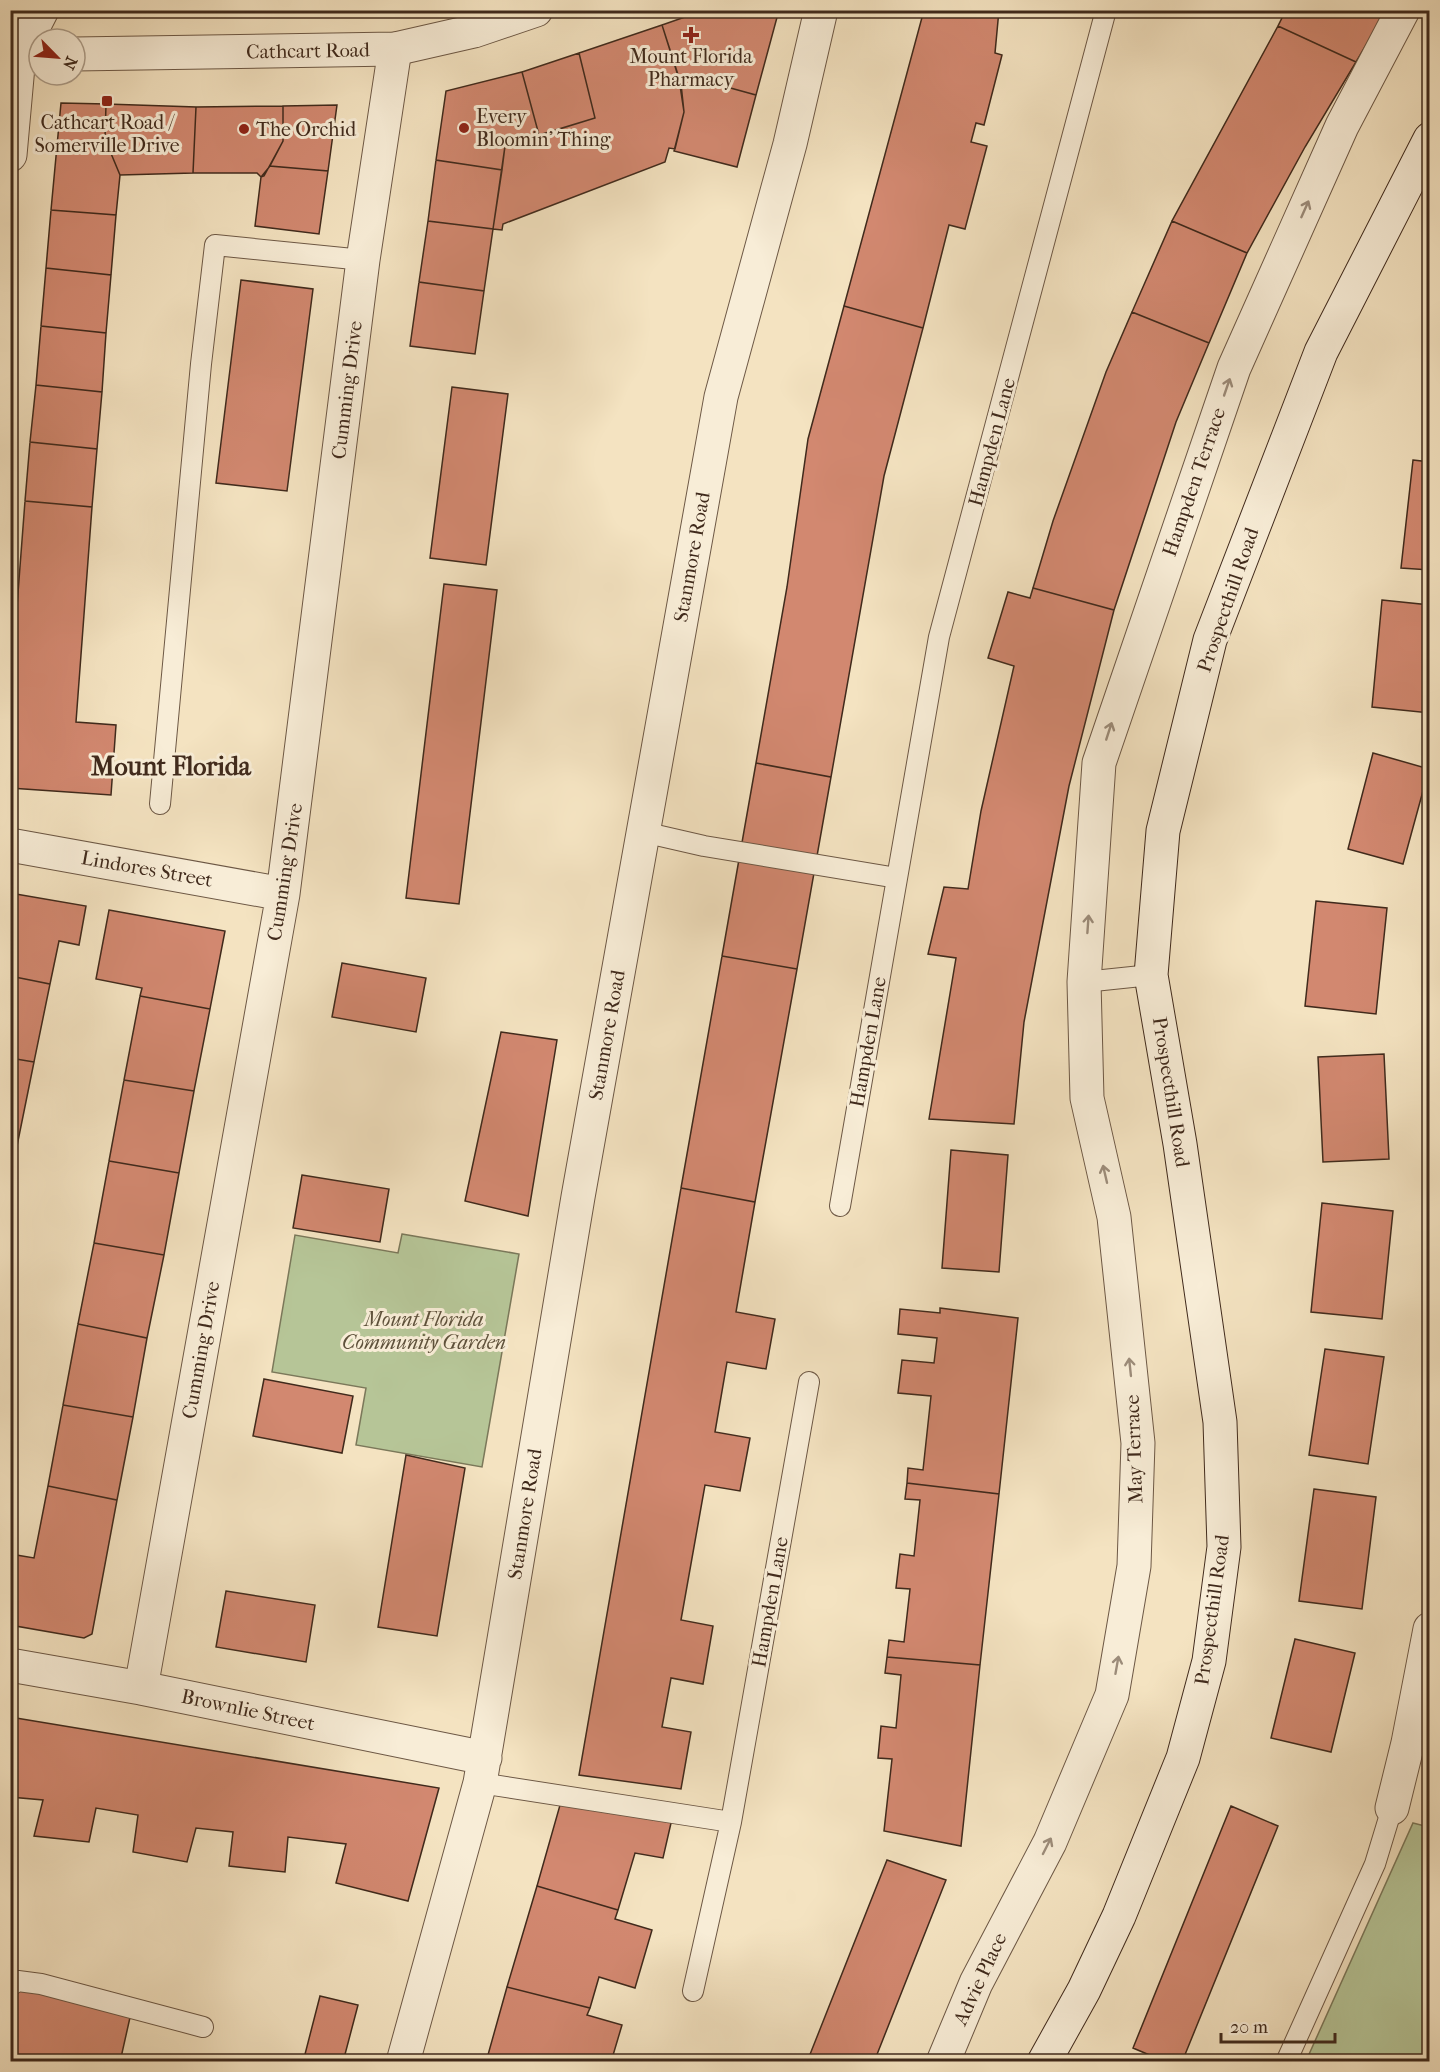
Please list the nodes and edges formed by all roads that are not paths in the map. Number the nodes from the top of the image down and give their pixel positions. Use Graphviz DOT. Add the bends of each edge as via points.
graph roads {
  1 [pos="42,10"];
  2 [pos="536,10"];
  3 [pos="821,10"];
  4 [pos="1106,10"];
  5 [pos="1403,10"];
  6 [pos="395,50"];
  7 [pos="23,54"];
  8 [pos="87,54"];
  9 [pos="1430,139"];
  10 [pos="10,155"];
  11 [pos="363,260"];
  12 [pos="160,804"];
  13 [pos="643,832"];
  14 [pos="10,845"];
  15 [pos="897,878"];
  16 [pos="283,894"];
  17 [pos="1151,975"];
  18 [pos="1084,982"];
  19 [pos="840,1206"];
  20 [pos="808,1382"];
  21 [pos="1430,1629"];
  22 [pos="10,1665"];
  23 [pos="141,1688"];
  24 [pos="482,1771"];
  25 [pos="1392,1808"];
  26 [pos="731,1822"];
  27 [pos="1020,1898"];
  28 [pos="10,1986"];
  29 [pos="693,1990"];
  30 [pos="203,2027"];
  31 [pos="403,2061"];
  32 [pos="943,2061"];
  33 [pos="1044,2061"];
  34 [pos="1286,2061"];
  1 -- 7 [label="street"];
  2 -- 6 [label="street, Cathcart Road" via="474,31"];
  3 -- 13 [label="street, Stanmore Road" via="721,397"];
  4 -- 15 [label="lane, Hampden Lane" via="939,637"];
  18 -- 5 [label="street, Hampden Terrace, one-way" via="1099,763 1234,368 1342,126"];
  6 -- 8 [label="street, Cathcart Road"];
  6 -- 11 [label="street, Cumming Drive"];
  7 -- 10 [label="street"];
  9 -- 17 [label="street, Prospecthill Road" via="1321,352 1210,640 1163,831"];
  11 -- 12 [label="lane" via="215,245"];
  11 -- 16 [label="street, Cumming Drive"];
  13 -- 15 [label="lane"];
  13 -- 24 [label="street, Stanmore Road"];
  14 -- 16 [label="street, Lindores Street"];
  15 -- 19 [label="lane, Hampden Lane"];
  16 -- 23 [label="street, Cumming Drive"];
  17 -- 18 [label="lane"];
  17 -- 33 [label="street, Prospecthill Road" via="1220,1422 1224,1547 1209,1661 1183,1758 1119,1916"];
  27 -- 18 [label="street, May Terrace, one-way" via="1050,1842 1112,1695 1134,1566 1138,1443 1114,1217 1087,1098"];
  20 -- 26 [label="lane, Hampden Lane"];
  21 -- 25 [label="street"];
  22 -- 23 [label="street, Brownlie Street"];
  23 -- 24 [label="street, Brownlie Street"];
  24 -- 26 [label="lane"];
  24 -- 31 [label="street, Stanmore Road"];
  25 -- 34 [label="lane" via="1375,1863"];
  26 -- 29 [label="lane, Hampden Lane"];
  27 -- 32 [label="street, Advie Place" via="976,1983"];
  28 -- 30 [label="lane" via="18,1981 41,1984"];
}
